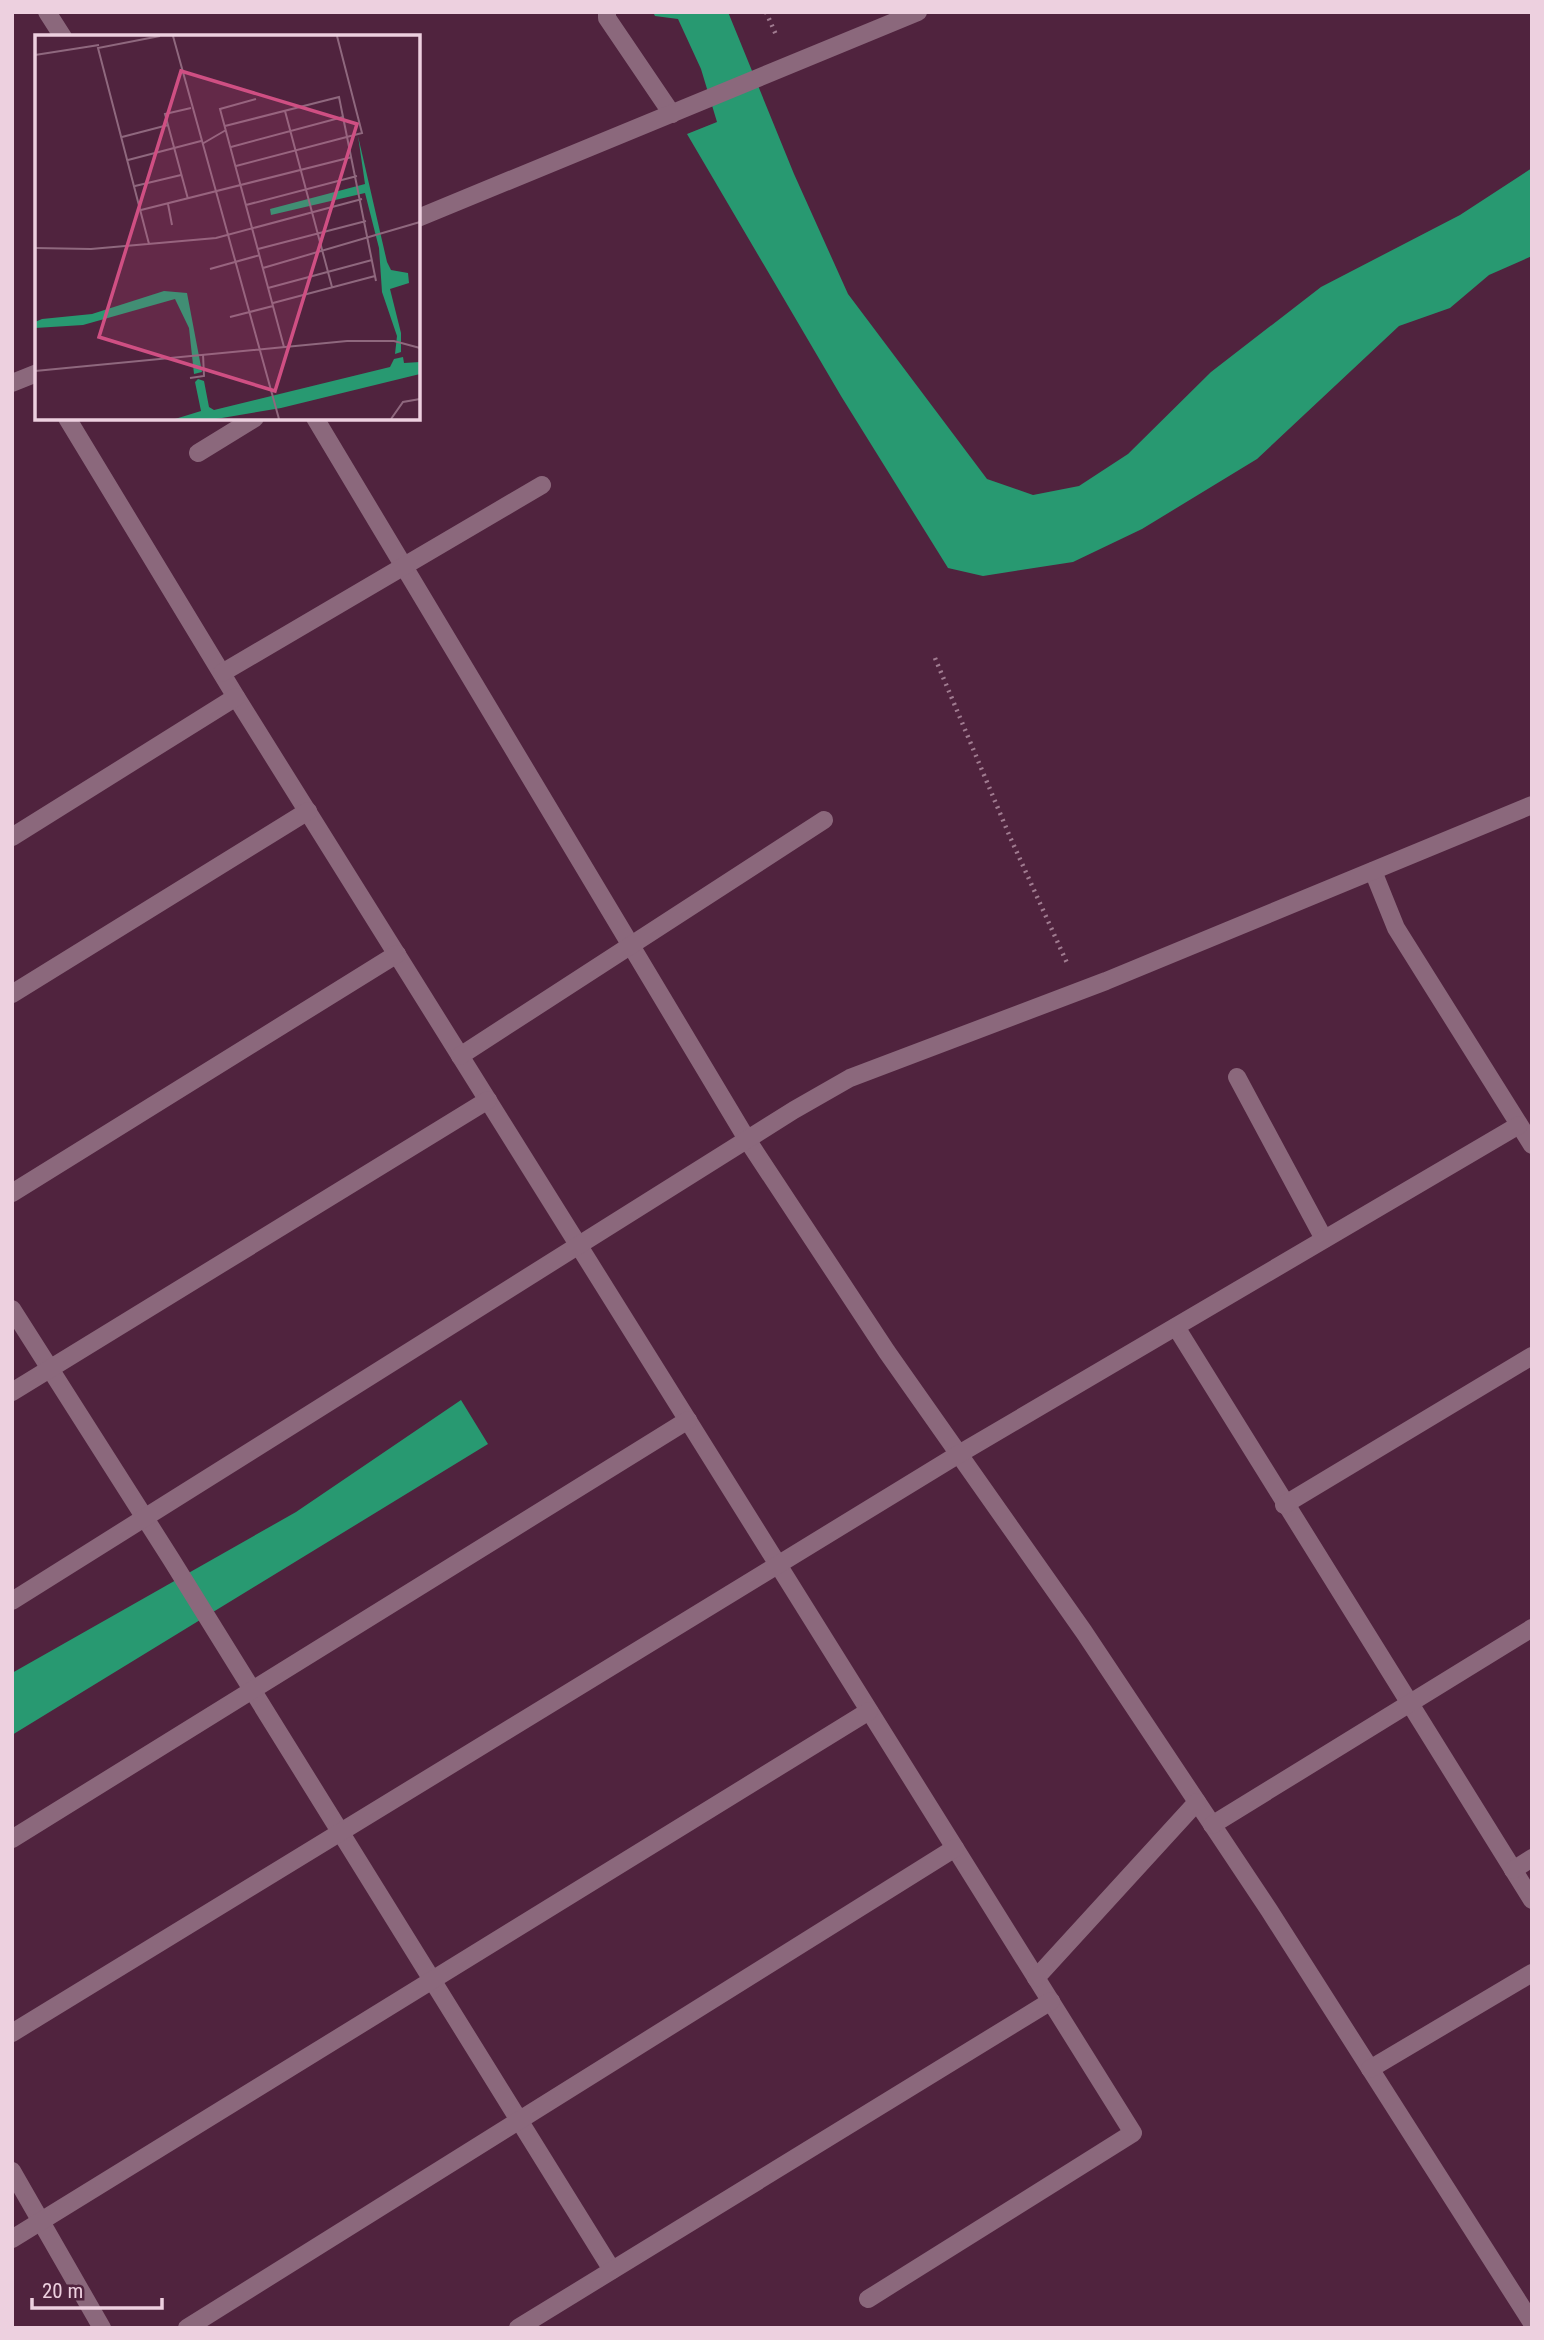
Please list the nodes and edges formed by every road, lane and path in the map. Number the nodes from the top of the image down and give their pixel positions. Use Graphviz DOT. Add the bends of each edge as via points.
graph roads {
  1 [pos="47,12"];
  2 [pos="607,12"];
  3 [pos="918,12"];
  4 [pos="62,35"];
  5 [pos="672,114"];
  6 [pos="420,217"];
  7 [pos="35,374"];
  8 [pos="12,383"];
  9 [pos="68,420"];
  10 [pos="252,420"];
  11 [pos="316,420"];
  12 [pos="198,453"];
  13 [pos="542,485"];
  14 [pos="403,567"];
  15 [pos="935,658"];
  16 [pos="222,673"];
  17 [pos="236,697"];
  18 [pos="1532,805"];
  19 [pos="307,811"];
  20 [pos="824,820"];
  21 [pos="12,837"];
  22 [pos="1373,871"];
  23 [pos="630,945"];
  24 [pos="397,954"];
  25 [pos="1080,990"];
  26 [pos="12,994"];
  27 [pos="460,1056"];
  28 [pos="1237,1077"];
  29 [pos="488,1100"];
  30 [pos="1519,1125"];
  31 [pos="748,1141"];
  32 [pos="1532,1145"];
  33 [pos="12,1193"];
  34 [pos="1324,1239"];
  35 [pos="579,1246"];
  36 [pos="12,1309"];
  37 [pos="1176,1326"];
  38 [pos="1532,1356"];
  39 [pos="50,1369"];
  40 [pos="12,1392"];
  41 [pos="688,1420"];
  42 [pos="959,1454"];
  43 [pos="1284,1505"];
  44 [pos="144,1519"];
  45 [pos="778,1564"];
  46 [pos="12,1601"];
  47 [pos="1532,1628"];
  48 [pos="251,1691"];
  49 [pos="1408,1704"];
  50 [pos="869,1711"];
  51 [pos="1197,1802"];
  52 [pos="1212,1825"];
  53 [pos="339,1833"];
  54 [pos="12,1839"];
  55 [pos="955,1848"];
  56 [pos="1532,1858"];
  57 [pos="1513,1870"];
  58 [pos="1532,1900"];
  59 [pos="1532,1973"];
  60 [pos="1036,1978"];
  61 [pos="431,1980"];
  62 [pos="1051,2001"];
  63 [pos="12,2034"];
  64 [pos="1370,2069"];
  65 [pos="519,2121"];
  66 [pos="12,2171"];
  67 [pos="40,2220"];
  68 [pos="12,2239"];
  69 [pos="612,2270"];
  70 [pos="868,2300"];
  71 [pos="1532,2323"];
  72 [pos="102,2328"];
  73 [pos="187,2328"];
  74 [pos="518,2328"];
  1 -- 4 [label="street"];
  2 -- 5 [label="street" via="607,19"];
  3 -- 5 [label="street"];
  5 -- 6 [label="street"];
  7 -- 8 [label="street"];
  9 -- 16 [label="street"];
  10 -- 12 [label="street"];
  11 -- 14 [label="street"];
  13 -- 14 [label="street"];
  14 -- 16 [label="street"];
  14 -- 23 [label="street"];
  15 -- 25 [label="path"];
  16 -- 17 [label="street"];
  17 -- 19 [label="street"];
  17 -- 21 [label="street"];
  18 -- 22 [label="street"];
  19 -- 24 [label="street"];
  19 -- 26 [label="street"];
  20 -- 23 [label="street"];
  22 -- 25 [label="street"];
  22 -- 30 [label="street" via="1396,928"];
  23 -- 27 [label="street"];
  23 -- 31 [label="street"];
  24 -- 27 [label="street"];
  24 -- 33 [label="street"];
  25 -- 31 [label="street" via="850,1078"];
  27 -- 29 [label="street"];
  28 -- 34 [label="street"];
  29 -- 35 [label="street"];
  29 -- 39 [label="street"];
  30 -- 32 [label="street"];
  30 -- 34 [label="street"];
  31 -- 35 [label="street"];
  31 -- 42 [label="street"];
  34 -- 37 [label="street"];
  35 -- 41 [label="street"];
  35 -- 44 [label="street"];
  36 -- 39 [label="street"];
  37 -- 42 [label="street"];
  37 -- 43 [label="street"];
  38 -- 43 [label="street"];
  39 -- 40 [label="street"];
  39 -- 44 [label="street"];
  41 -- 45 [label="street"];
  41 -- 48 [label="street"];
  42 -- 45 [label="street"];
  42 -- 51 [label="street"];
  43 -- 49 [label="street"];
  44 -- 46 [label="street"];
  44 -- 48 [label="street"];
  45 -- 50 [label="street"];
  45 -- 53 [label="street"];
  47 -- 49 [label="street"];
  48 -- 53 [label="street"];
  48 -- 54 [label="street"];
  49 -- 52 [label="street"];
  49 -- 57 [label="street"];
  50 -- 55 [label="street"];
  50 -- 61 [label="street"];
  51 -- 52 [label="street"];
  51 -- 60 [label="street"];
  52 -- 64 [label="street"];
  53 -- 61 [label="street"];
  53 -- 63 [label="street"];
  55 -- 60 [label="street"];
  55 -- 65 [label="street"];
  56 -- 57 [label="street"];
  57 -- 58 [label="street"];
  59 -- 64 [label="street"];
  60 -- 62 [label="street"];
  61 -- 65 [label="street"];
  61 -- 67 [label="street"];
  62 -- 69 [label="street"];
  62 -- 70 [label="street" via="1133,2133"];
  64 -- 71 [label="street"];
  65 -- 69 [label="street"];
  65 -- 73 [label="street"];
  66 -- 67 [label="street"];
  67 -- 68 [label="street"];
  67 -- 72 [label="street"];
  69 -- 74 [label="street"];
}
